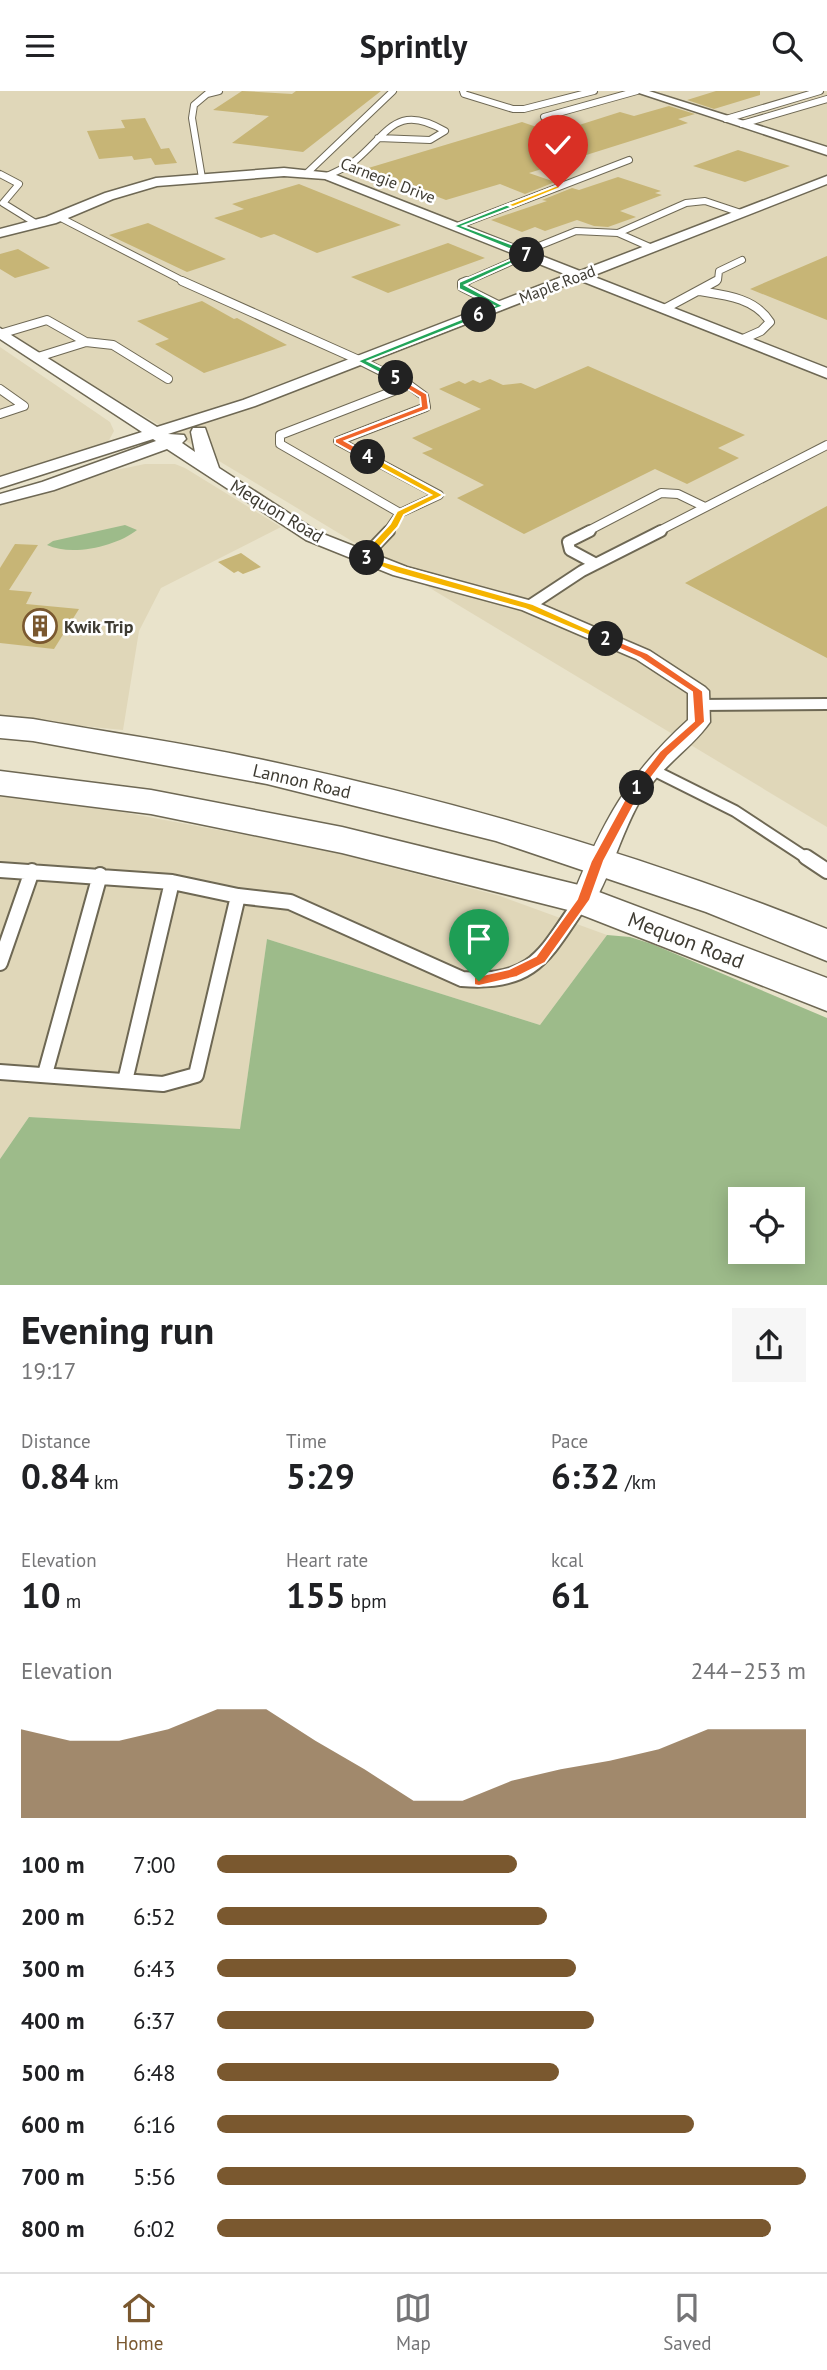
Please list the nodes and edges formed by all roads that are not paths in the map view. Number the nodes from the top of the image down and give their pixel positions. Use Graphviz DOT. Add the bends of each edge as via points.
graph roads {
  1 [pos="219,91"];
  2 [pos="393,91"];
  3 [pos="463,91"];
  4 [pos="594,91"];
  5 [pos="638,91"];
  6 [pos="820,91"];
  7 [pos="827,99"];
  8 [pos="544,117"];
  9 [pos="726,119"];
  10 [pos="742,124"];
  11 [pos="378,138"];
  12 [pos="826,150"];
  13 [pos="629,160"];
  14 [pos="0,174"];
  15 [pos="306,174"];
  16 [pos="327,176"];
  17 [pos="202,179"];
  18 [pos="827,180"];
  19 [pos="741,213"];
  20 [pos="59,217"];
  21 [pos="37,224"];
  22 [pos="457,226"];
  23 [pos="0,233"];
  24 [pos="618,233"];
  25 [pos="652,248"];
  26 [pos="527,253"];
  27 [pos="742,260"];
  28 [pos="582,274"];
  29 [pos="699,291"];
  30 [pos="500,306"];
  31 [pos="666,308"];
  32 [pos="1,333"];
  33 [pos="743,339"];
  34 [pos="86,342"];
  35 [pos="38,357"];
  36 [pos="361,361"];
  37 [pos="827,373"];
  38 [pos="168,379"];
  39 [pos="409,385"];
  40 [pos="0,389"];
  41 [pos="121,412"];
  42 [pos="0,414"];
  43 [pos="202,424"];
  44 [pos="153,432"];
  45 [pos="168,443"];
  46 [pos="827,445"];
  47 [pos="114,446"];
  48 [pos="193,459"];
  49 [pos="99,468"];
  50 [pos="212,471"];
  51 [pos="0,483"];
  52 [pos="0,499"];
  53 [pos="705,507"];
  54 [pos="400,513"];
  55 [pos="364,557"];
  56 [pos="596,564"];
  57 [pos="529,606"];
  58 [pos="827,704"];
  59 [pos="698,705"];
  60 [pos="0,727"];
  61 [pos="651,769"];
  62 [pos="0,783"];
  63 [pos="598,861"];
  64 [pos="0,870"];
  65 [pos="32,871"];
  66 [pos="827,871"];
  67 [pos="100,875"];
  68 [pos="172,882"];
  69 [pos="238,896"];
  70 [pos="583,900"];
  71 [pos="827,946"];
  72 [pos="0,963"];
  73 [pos="827,995"];
  74 [pos="0,1072"];
  75 [pos="45,1074"];
  76 [pos="125,1081"];
  1 -- 17 [label="lane" via="194,105"];
  2 -- 15 [label="lane"];
  3 -- 4 [label="lane" via="513,109"];
  5 -- 8 [label="lane"];
  5 -- 9 [label="street"];
  6 -- 9 [label="lane"];
  7 -- 10 [label="lane"];
  9 -- 10 [label="street"];
  10 -- 12 [label="street"];
  11 -- 11 [label="lane" via="404,119 445,131 430,140"];
  11 -- 16 [label="lane" via="353,163"];
  13 -- 22 [label="lane"];
  14 -- 21 [label="lane" via="19,184 4,203"];
  15 -- 16 [label="street, Carnegie Drive"];
  15 -- 17 [label="street, Carnegie Drive" via="284,171"];
  16 -- 22 [label="street, Carnegie Drive"];
  17 -- 20 [label="street, Carnegie Drive" via="156,182"];
  18 -- 19 [label="street, Maple Road"];
  19 -- 24 [label="lane" via="705,201 686,203"];
  19 -- 25 [label="street, Maple Road"];
  20 -- 21 [label="street, Carnegie Drive"];
  20 -- 36 [label="lane" via="175,278"];
  21 -- 23 [label="street, Carnegie Drive"];
  22 -- 26 [label="street, Carnegie Drive"];
  24 -- 25 [label="lane"];
  24 -- 26 [label="lane" via="576,231"];
  25 -- 28 [label="street, Maple Road"];
  26 -- 28 [label="street, Carnegie Drive"];
  26 -- 30 [label="lane" via="461,283"];
  27 -- 29 [label="lane" via="719,271 718,279"];
  28 -- 30 [label="street, Maple Road"];
  28 -- 31 [label="street, Carnegie Drive"];
  29 -- 31 [label="lane"];
  29 -- 33 [label="lane" via="744,302 766,313 769,322"];
  30 -- 36 [label="street, Maple Road"];
  31 -- 33 [label="street, Carnegie Drive"];
  32 -- 34 [label="lane" via="47,320"];
  32 -- 35 [label="street, Mequon Road"];
  33 -- 37 [label="street, Carnegie Drive"];
  34 -- 35 [label="lane"];
  34 -- 38 [label="lane" via="113,345"];
  35 -- 41 [label="street, Mequon Road"];
  36 -- 39 [label="lane"];
  36 -- 43 [label="street, Maple Road"];
  39 -- 54 [label="lane" via="424,396 426,407 338,441 439,495"];
  39 -- 54 [label="lane" via="280,435 280,444"];
  40 -- 42 [label="lane" via="24,406"];
  41 -- 43 [label="street"];
  41 -- 44 [label="street, Mequon Road"];
  41 -- 47 [label="street" via="121,436"];
  43 -- 44 [label="street, Maple Road"];
  43 -- 45 [label="street, Maple Road"];
  43 -- 50 [label="street" via="201,446"];
  44 -- 45 [label="street, Mequon Road"];
  44 -- 47 [label="street, Maple Road"];
  45 -- 48 [label="street, Mequon Road"];
  45 -- 49 [label="street, Maple Road"];
  46 -- 53 [label="lane"];
  47 -- 51 [label="street, Maple Road"];
  48 -- 49 [label="street"];
  48 -- 50 [label="street, Mequon Road"];
  49 -- 52 [label="street, Maple Road"];
  50 -- 55 [label="street, Mequon Road" via="312,536"];
  53 -- 56 [label="lane"];
  53 -- 56 [label="lane" via="678,494 661,493 568,542 569,550"];
  54 -- 55 [label="lane"];
  55 -- 57 [label="street, Mequon Road"];
  56 -- 57 [label="lane"];
  57 -- 59 [label="street, Mequon Road" via="643,655 698,691"];
  58 -- 59 [label="lane"];
  59 -- 61 [label="street" via="699,722"];
  60 -- 63 [label="main road, Lannon Road" via="267,772 506,831"];
  61 -- 63 [label="street"];
  61 -- 66 [label="lane" via="735,811"];
  62 -- 70 [label="main road" via="151,802 328,837"];
  63 -- 70 [label="street"];
  63 -- 71 [label="main road" via="721,902"];
  64 -- 65 [label="lane"];
  65 -- 67 [label="lane"];
  65 -- 72 [label="lane"];
  67 -- 68 [label="lane"];
  67 -- 75 [label="lane"];
  68 -- 69 [label="lane"];
  68 -- 76 [label="lane"];
  69 -- 70 [label="lane" via="290,902 462,979 479,981 512,974 541,960"];
  69 -- 76 [label="lane" via="196,1075 163,1084"];
  70 -- 73 [label="main road, Mequon Road"];
  74 -- 75 [label="lane"];
  75 -- 76 [label="lane"];
}
